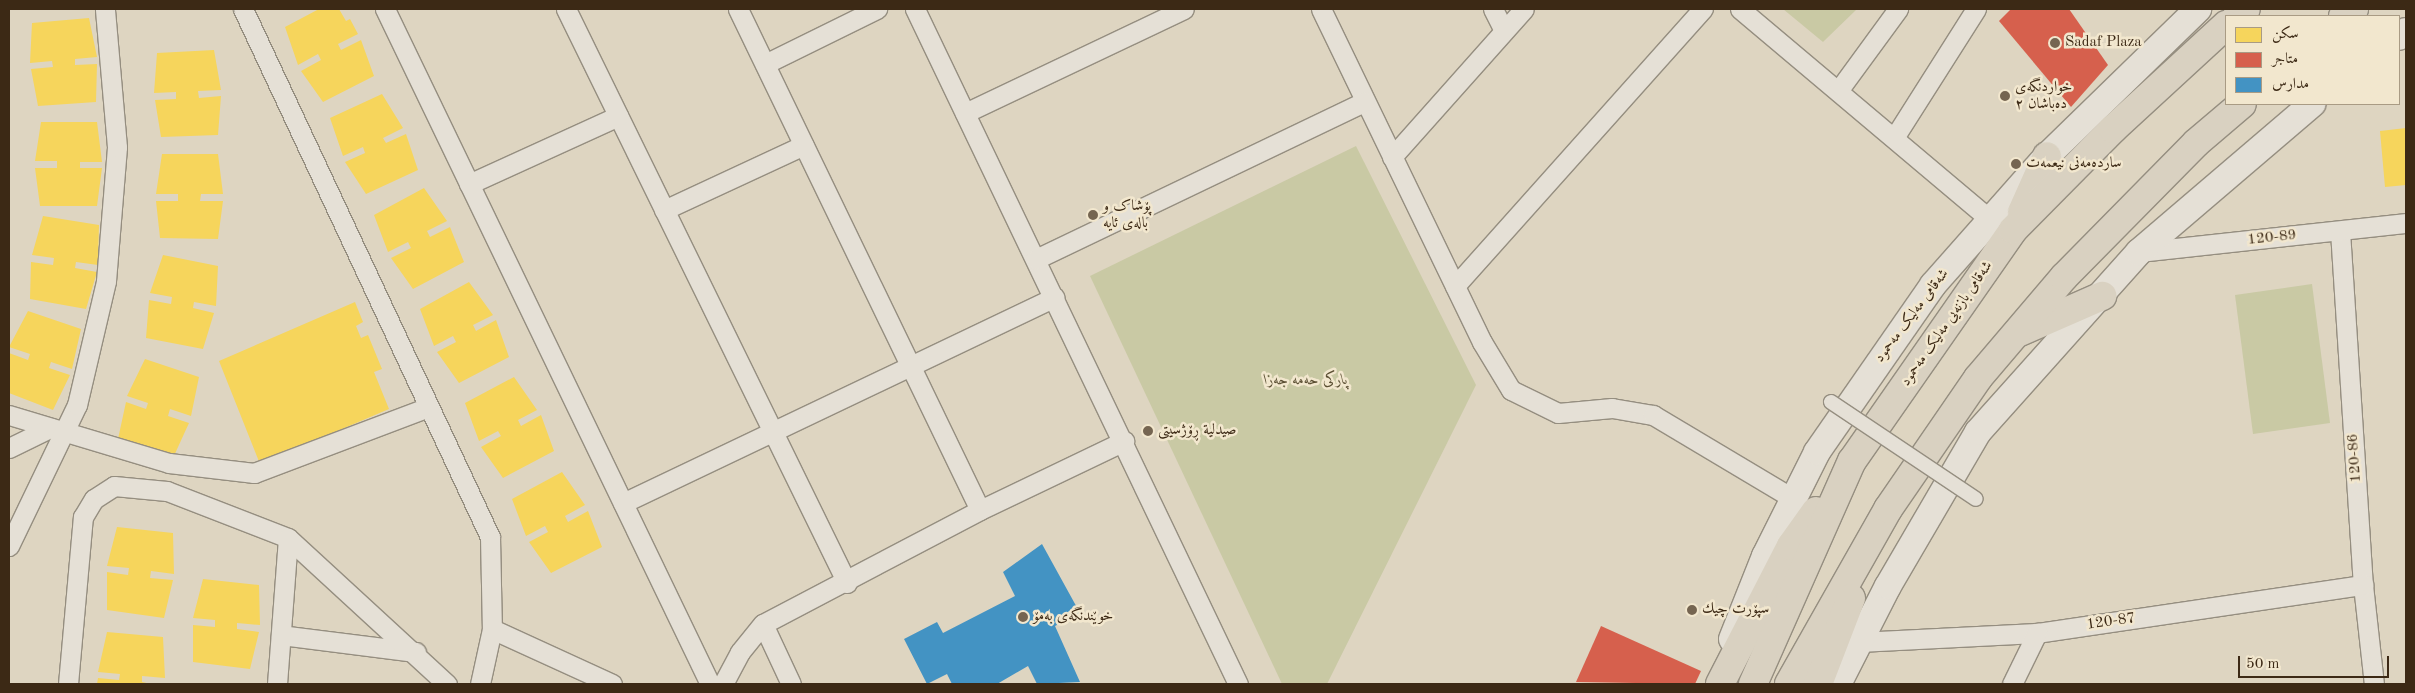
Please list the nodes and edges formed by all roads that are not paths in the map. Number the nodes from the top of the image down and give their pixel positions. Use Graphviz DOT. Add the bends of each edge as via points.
graph roads {
  1 [pos="106,9"];
  2 [pos="243,9"];
  3 [pos="385,9"];
  4 [pos="566,9"];
  5 [pos="738,9"];
  6 [pos="877,9"];
  7 [pos="915,9"];
  8 [pos="1184,9"];
  9 [pos="1322,9"];
  10 [pos="1493,9"];
  11 [pos="1524,9"];
  12 [pos="1703,9"];
  13 [pos="1740,9"];
  14 [pos="1898,9"];
  15 [pos="1976,9"];
  16 [pos="2198,9"];
  17 [pos="2225,26"];
  18 [pos="1504,29"];
  19 [pos="765,64"];
  20 [pos="1838,91"];
  21 [pos="1364,102"];
  22 [pos="2241,105"];
  23 [pos="2311,105"];
  24 [pos="965,113"];
  25 [pos="618,116"];
  26 [pos="1894,138"];
  27 [pos="804,145"];
  28 [pos="2047,156"];
  29 [pos="1392,157"];
  30 [pos="469,184"];
  31 [pos="664,210"];
  32 [pos="2406,223"];
  33 [pos="2001,225"];
  34 [pos="2340,230"];
  35 [pos="2139,252"];
  36 [pos="1036,259"];
  37 [pos="1455,286"];
  38 [pos="2102,296"];
  39 [pos="1054,297"];
  40 [pos="2014,335"];
  41 [pos="910,366"];
  42 [pos="1831,402"];
  43 [pos="429,407"];
  44 [pos="9,415"];
  45 [pos="58,430"];
  46 [pos="772,432"];
  47 [pos="1124,442"];
  48 [pos="9,448"];
  49 [pos="1852,461"];
  50 [pos="1792,498"];
  51 [pos="1976,499"];
  52 [pos="623,503"];
  53 [pos="1888,509"];
  54 [pos="980,510"];
  55 [pos="288,538"];
  56 [pos="9,546"];
  57 [pos="847,583"];
  58 [pos="2363,585"];
  59 [pos="763,624"];
  60 [pos="492,628"];
  61 [pos="2037,633"];
  62 [pos="281,635"];
  63 [pos="1858,642"];
  64 [pos="416,652"];
  65 [pos="1240,682"];
  66 [pos="68,684"];
  67 [pos="277,684"];
  68 [pos="447,684"];
  69 [pos="480,684"];
  70 [pos="612,684"];
  71 [pos="710,684"];
  72 [pos="723,684"];
  73 [pos="791,684"];
  74 [pos="1713,684"];
  75 [pos="1720,684"];
  76 [pos="1752,684"];
  77 [pos="1789,684"];
  78 [pos="1818,684"];
  79 [pos="1838,684"];
  80 [pos="2012,684"];
  81 [pos="2374,684"];
  1 -- 45 [label="street" via="117,147 106,280"];
  2 -- 43 [label="street"];
  3 -- 30 [label="street"];
  4 -- 25 [label="street"];
  5 -- 19 [label="street"];
  6 -- 19 [label="street"];
  7 -- 24 [label="street"];
  8 -- 24 [label="street"];
  9 -- 21 [label="street"];
  10 -- 18 [label="street"];
  11 -- 18 [label="street"];
  12 -- 37 [label="street"];
  13 -- 20 [label="street"];
  14 -- 20 [label="street"];
  15 -- 26 [label="street"];
  16 -- 28 [label="main road"];
  17 -- 33 [label="highway, شەقامی بازنەیی مەلیک مەحمود" via="2113,129"];
  18 -- 29 [label="street"];
  19 -- 27 [label="street"];
  20 -- 26 [label="street"];
  21 -- 29 [label="street"];
  21 -- 36 [label="street"];
  22 -- 40 [label="highway" via="2196,143 2064,277"];
  23 -- 35 [label="main road"];
  24 -- 36 [label="street"];
  25 -- 30 [label="street"];
  25 -- 31 [label="street"];
  26 -- 33 [label="street"];
  27 -- 31 [label="street"];
  27 -- 41 [label="street"];
  28 -- 33 [label="highway"];
  29 -- 37 [label="street"];
  30 -- 52 [label="street"];
  31 -- 46 [label="street"];
  32 -- 34 [label="street, 120-89"];
  33 -- 49 [label="highway, شەقامی بازنەیی مەلیک مەحمود"];
  33 -- 50 [label="main road, شەقامی مەلیک مەحمود" via="1933,285 1862,382"];
  34 -- 35 [label="street, 120-89"];
  34 -- 58 [label="street, 120-86"];
  35 -- 38 [label="main road"];
  36 -- 39 [label="street"];
  37 -- 50 [label="street" via="1512,390 1558,413 1612,408 1653,415"];
  38 -- 40 [label="highway"];
  38 -- 63 [label="main road" via="1978,432"];
  39 -- 41 [label="street"];
  39 -- 47 [label="street"];
  40 -- 53 [label="highway" via="1978,378"];
  41 -- 46 [label="street"];
  41 -- 54 [label="street"];
  42 -- 51 [label="street, bridge"];
  43 -- 45 [label="street" via="254,474 169,463"];
  43 -- 60 [label="street" via="490,537"];
  44 -- 45 [label="street"];
  45 -- 48 [label="street"];
  45 -- 56 [label="street"];
  46 -- 52 [label="street"];
  46 -- 57 [label="street"];
  47 -- 54 [label="street"];
  47 -- 65 [label="street"];
  49 -- 75 [label="highway" via="1791,546"];
  49 -- 76 [label="highway, شەقامی بازنەیی مەلیک مەحمود"];
  50 -- 74 [label="main road, شەقامی مەلیک مەحمود"];
  52 -- 71 [label="street"];
  53 -- 77 [label="highway"];
  53 -- 78 [label="highway"];
  54 -- 57 [label="street"];
  55 -- 62 [label="street"];
  55 -- 64 [label="street"];
  55 -- 66 [label="street" via="167,492 114,486 107,490 94,499 83,517"];
  57 -- 59 [label="street"];
  58 -- 61 [label="street, 120-87"];
  58 -- 81 [label="street, 120-86"];
  59 -- 72 [label="street" via="740,652"];
  59 -- 73 [label="street"];
  60 -- 69 [label="street"];
  60 -- 70 [label="street"];
  61 -- 63 [label="street, 120-87"];
  61 -- 80 [label="street"];
  62 -- 64 [label="street"];
  62 -- 67 [label="street"];
  63 -- 79 [label="main road"];
  64 -- 68 [label="street"];
}
